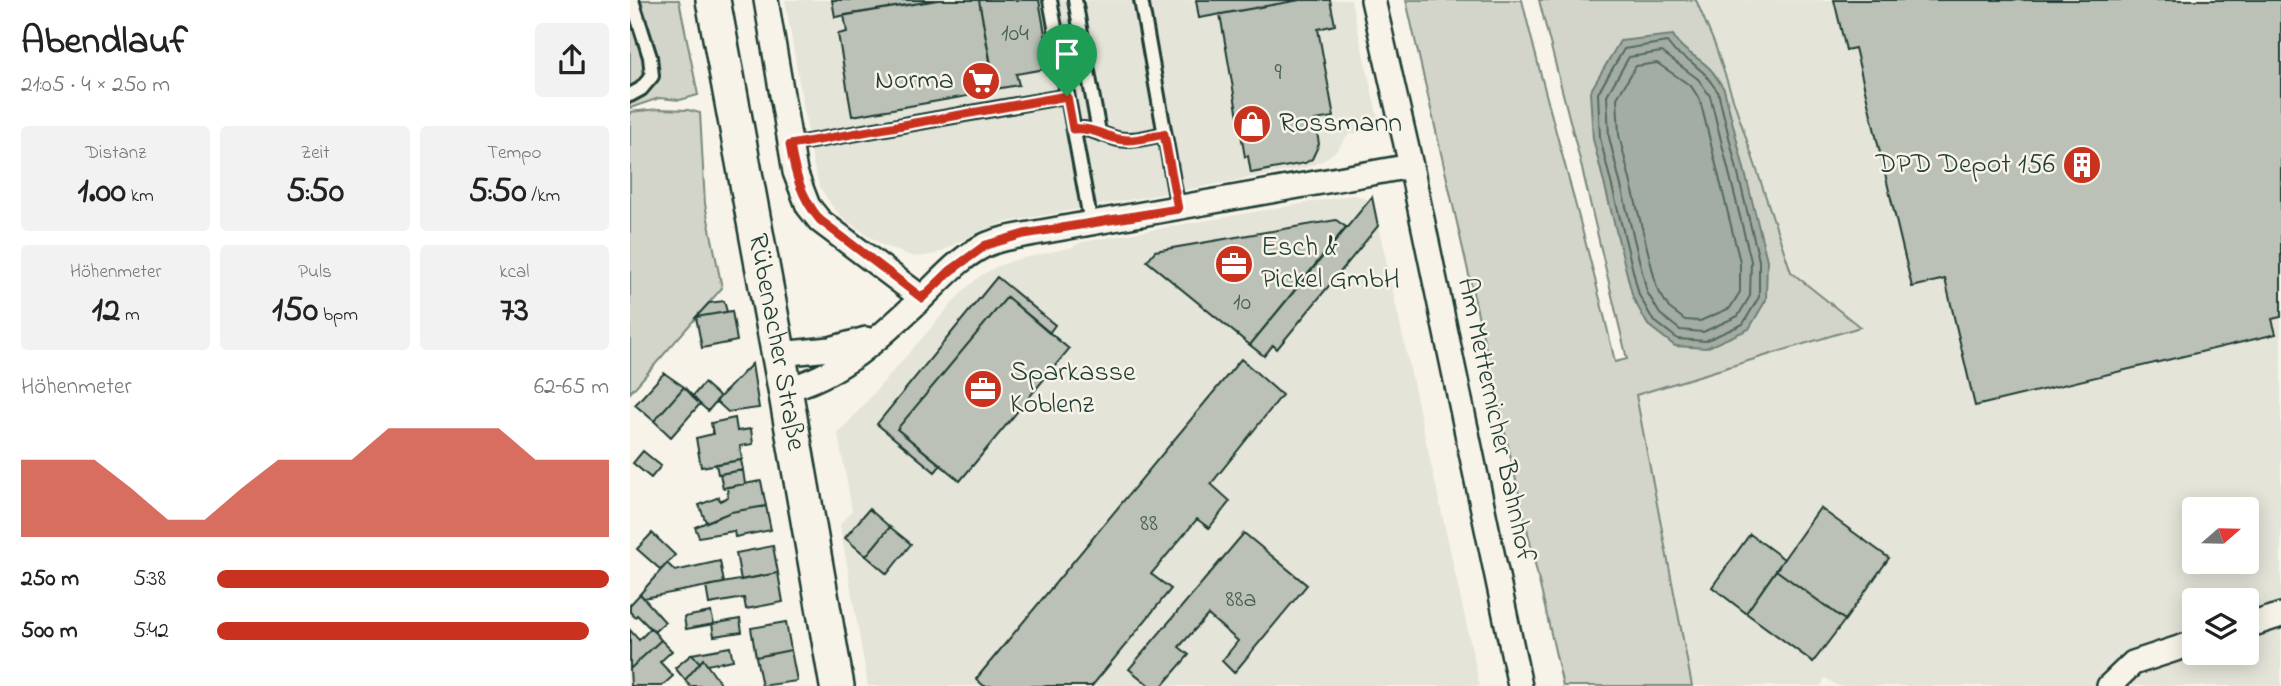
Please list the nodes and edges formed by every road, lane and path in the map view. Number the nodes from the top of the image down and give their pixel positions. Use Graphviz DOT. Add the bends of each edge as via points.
graph roads {
  1 [pos="632,0"];
  2 [pos="713,0"];
  3 [pos="766,0"];
  4 [pos="1050,0"];
  5 [pos="1075,0"];
  6 [pos="1142,0"];
  7 [pos="1373,0"];
  8 [pos="630,95"];
  9 [pos="1067,96"];
  10 [pos="1073,129"];
  11 [pos="1098,132"];
  12 [pos="1164,134"];
  13 [pos="790,145"];
  14 [pos="1411,166"];
  15 [pos="1178,209"];
  16 [pos="1091,223"];
  17 [pos="922,298"];
  18 [pos="879,335"];
  19 [pos="779,354"];
  20 [pos="785,389"];
  21 [pos="2281,615"];
  22 [pos="2259,622"];
  23 [pos="2182,647"];
  24 [pos="837,686"];
  25 [pos="1520,686"];
  26 [pos="2109,686"];
  1 -- 8 [label="lane" via="653,76"];
  2 -- 19 [label="main road, Rübenacher Straße"];
  3 -- 13 [label="street"];
  4 -- 9 [label="lane"];
  5 -- 11 [label="lane"];
  6 -- 12 [label="lane"];
  7 -- 14 [label="street, Am Metternicher Bahnhof"];
  9 -- 10 [label="lane"];
  9 -- 13 [label="lane"];
  10 -- 11 [label="lane"];
  10 -- 16 [label="lane"];
  11 -- 12 [label="lane" via="1133,140"];
  12 -- 15 [label="lane"];
  13 -- 17 [label="street" via="799,188 820,220"];
  14 -- 15 [label="street"];
  14 -- 25 [label="street, Am Metternicher Bahnhof"];
  15 -- 16 [label="street"];
  16 -- 17 [label="street" via="986,245"];
  17 -- 18 [label="street"];
  18 -- 19 [label="street" via="830,349"];
  18 -- 20 [label="street" via="820,377"];
  19 -- 20 [label="main road, Rübenacher Straße"];
  20 -- 24 [label="main road, Rübenacher Straße"];
  21 -- 22 [label="street"];
  23 -- 26 [label="street" via="2133,663"];
}
